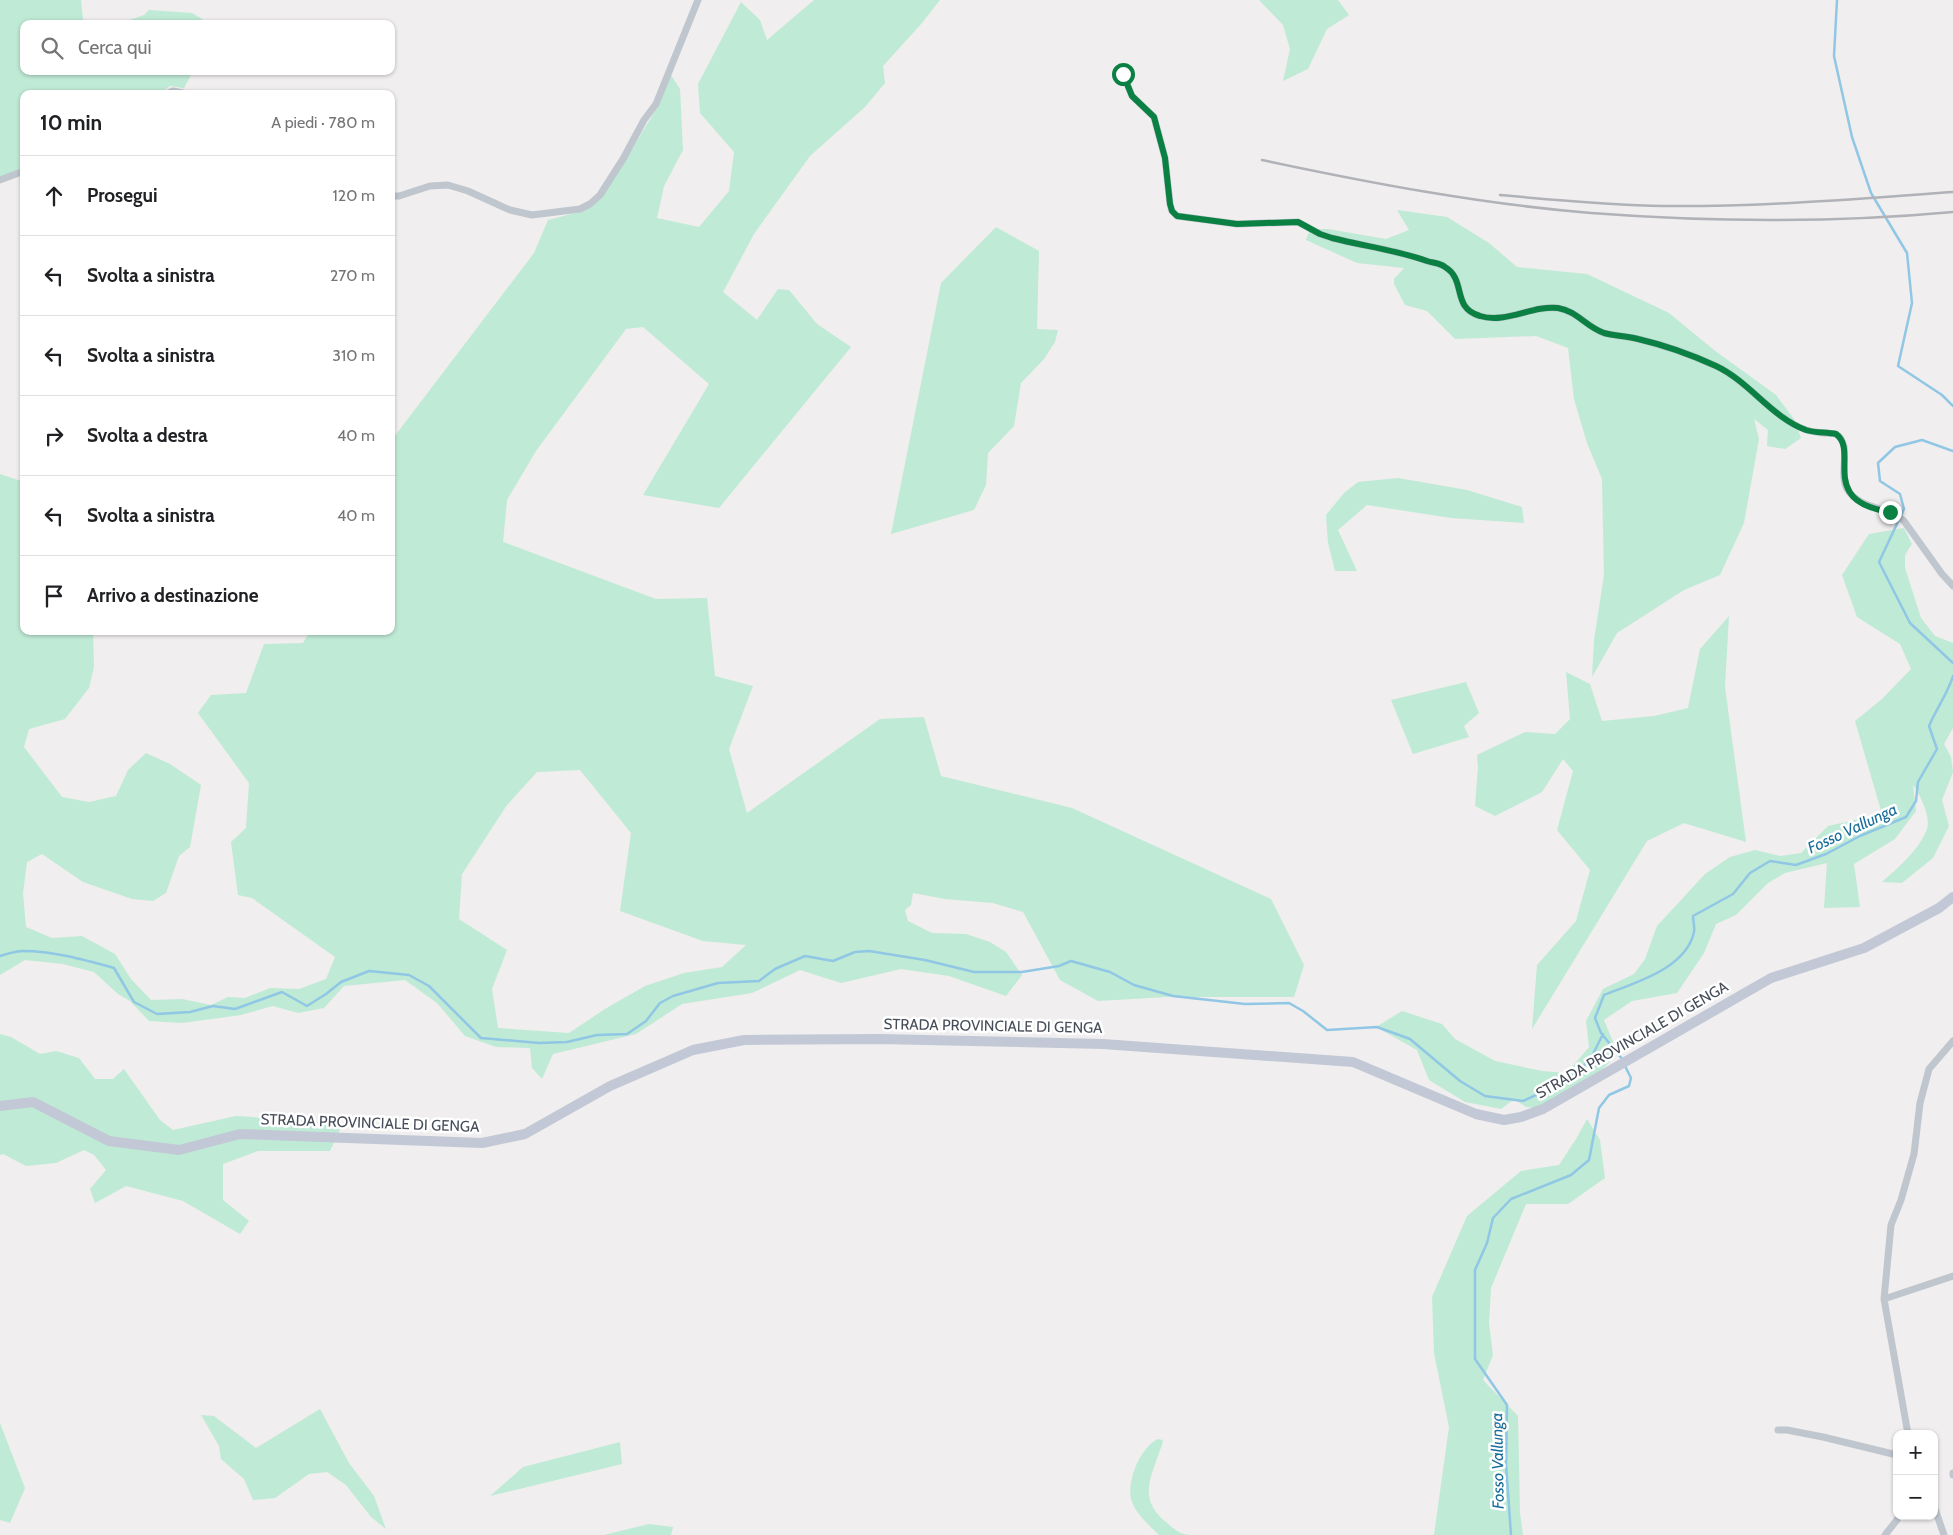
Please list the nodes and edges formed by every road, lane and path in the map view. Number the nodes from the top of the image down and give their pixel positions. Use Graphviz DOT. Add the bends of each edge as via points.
graph roads {
  1 [pos="698,0"];
  2 [pos="1123,74"];
  3 [pos="20,172"];
  4 [pos="0,180"];
  5 [pos="395,196"];
  6 [pos="1953,586"];
  7 [pos="1953,897"];
  8 [pos="1953,1041"];
  9 [pos="0,1106"];
  10 [pos="1953,1276"];
  11 [pos="1884,1299"];
  12 [pos="1778,1430"];
  13 [pos="1907,1430"];
  14 [pos="1893,1454"];
  15 [pos="1938,1518"];
  16 [pos="1897,1520"];
  17 [pos="1885,1535"];
  18 [pos="1944,1535"];
  1 -- 5 [label="street" via="656,104 604,188 590,204 580,209 532,215 510,210 448,185 430,186"];
  2 -- 6 [label="street" via="1132,96 1154,117 1165,158 1170,204 1177,216 1237,224 1298,222 1332,238 1442,265 1454,276 1466,310 1481,317 1504,317 1545,307 1560,308 1604,332 1640,339 1716,366 1789,421 1806,430 1840,437 1844,450 1844,480 1850,493 1868,505 1897,514"];
  3 -- 4 [label="street"];
  7 -- 9 [label="main road, STRADA PROVINCIALE DI GENGA" via="1939,908 1864,948 1771,978 1543,1109 1504,1120 1476,1114 1353,1062 1103,1044 880,1039 744,1040 693,1050 610,1086 524,1134 482,1143 240,1134 178,1150 109,1141 33,1102"];
  8 -- 11 [label="street" via="1930,1070 1920,1103 1914,1154 1891,1225"];
  10 -- 11 [label="street"];
  11 -- 13 [label="street"];
  12 -- 14 [label="street"];
  15 -- 18 [label="street"];
  16 -- 17 [label="street"];
}
